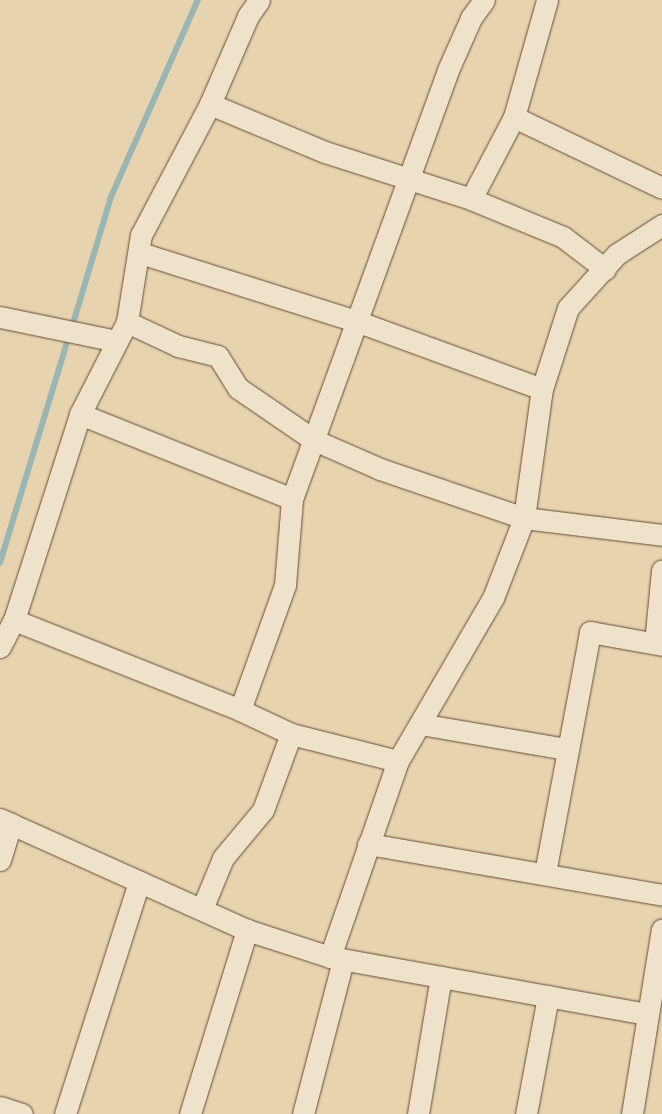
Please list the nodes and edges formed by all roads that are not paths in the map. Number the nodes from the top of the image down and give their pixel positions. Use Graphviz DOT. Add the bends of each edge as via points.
graph roads {
  1 [pos="259,0"];
  2 [pos="484,0"];
  3 [pos="547,0"];
  4 [pos="210,104"];
  5 [pos="514,117"];
  6 [pos="408,178"];
  7 [pos="662,188"];
  8 [pos="471,199"];
  9 [pos="662,225"];
  10 [pos="140,253"];
  11 [pos="605,270"];
  12 [pos="0,317"];
  13 [pos="356,321"];
  14 [pos="127,322"];
  15 [pos="117,342"];
  16 [pos="542,389"];
  17 [pos="80,414"];
  18 [pos="314,440"];
  19 [pos="292,499"];
  20 [pos="524,518"];
  21 [pos="662,535"];
  22 [pos="662,570"];
  23 [pos="14,620"];
  24 [pos="659,644"];
  25 [pos="0,647"];
  26 [pos="240,710"];
  27 [pos="420,724"];
  28 [pos="291,734"];
  29 [pos="567,749"];
  30 [pos="398,761"];
  31 [pos="6,821"];
  32 [pos="368,844"];
  33 [pos="0,860"];
  34 [pos="545,873"];
  35 [pos="139,882"];
  36 [pos="662,895"];
  37 [pos="202,909"];
  38 [pos="662,929"];
  39 [pos="246,930"];
  40 [pos="336,958"];
  41 [pos="441,977"];
  42 [pos="548,996"];
  43 [pos="647,1014"];
  44 [pos="0,1107"];
  45 [pos="22,1114"];
  46 [pos="65,1114"];
  47 [pos="190,1114"];
  48 [pos="303,1114"];
  49 [pos="418,1114"];
  50 [pos="526,1114"];
  51 [pos="632,1114"];
  1 -- 4 [label="street" via="248,16"];
  2 -- 6 [label="street" via="471,18 448,70"];
  3 -- 5 [label="street"];
  4 -- 6 [label="street" via="325,152"];
  4 -- 10 [label="street" via="141,235"];
  5 -- 7 [label="street"];
  5 -- 8 [label="street"];
  6 -- 8 [label="street"];
  6 -- 13 [label="street"];
  8 -- 11 [label="street" via="563,237"];
  9 -- 11 [label="street" via="617,254"];
  10 -- 13 [label="street"];
  10 -- 14 [label="street"];
  11 -- 16 [label="street" via="568,308"];
  12 -- 15 [label="street"];
  13 -- 16 [label="street"];
  13 -- 18 [label="street"];
  14 -- 15 [label="street"];
  14 -- 18 [label="street" via="178,346 218,356 238,388"];
  15 -- 17 [label="street"];
  16 -- 20 [label="street"];
  17 -- 19 [label="street"];
  17 -- 23 [label="street"];
  18 -- 19 [label="street"];
  18 -- 20 [label="street" via="380,469"];
  19 -- 26 [label="street" via="285,585"];
  20 -- 21 [label="street"];
  20 -- 27 [label="street" via="494,598"];
  22 -- 24 [label="street"];
  23 -- 25 [label="street"];
  23 -- 26 [label="street"];
  24 -- 29 [label="street" via="590,632"];
  26 -- 28 [label="street"];
  27 -- 29 [label="street"];
  27 -- 30 [label="street"];
  28 -- 30 [label="street"];
  28 -- 37 [label="street" via="263,810 223,858"];
  29 -- 34 [label="street"];
  30 -- 32 [label="street"];
  31 -- 33 [label="street"];
  31 -- 35 [label="street"];
  32 -- 34 [label="street"];
  32 -- 40 [label="street"];
  34 -- 36 [label="street"];
  35 -- 37 [label="street"];
  35 -- 46 [label="street"];
  37 -- 39 [label="street"];
  38 -- 43 [label="street"];
  39 -- 40 [label="street"];
  39 -- 47 [label="street"];
  40 -- 41 [label="street"];
  40 -- 48 [label="street"];
  41 -- 42 [label="street"];
  41 -- 49 [label="street"];
  42 -- 43 [label="street"];
  42 -- 50 [label="street"];
  43 -- 51 [label="street"];
  44 -- 45 [label="street"];
}
